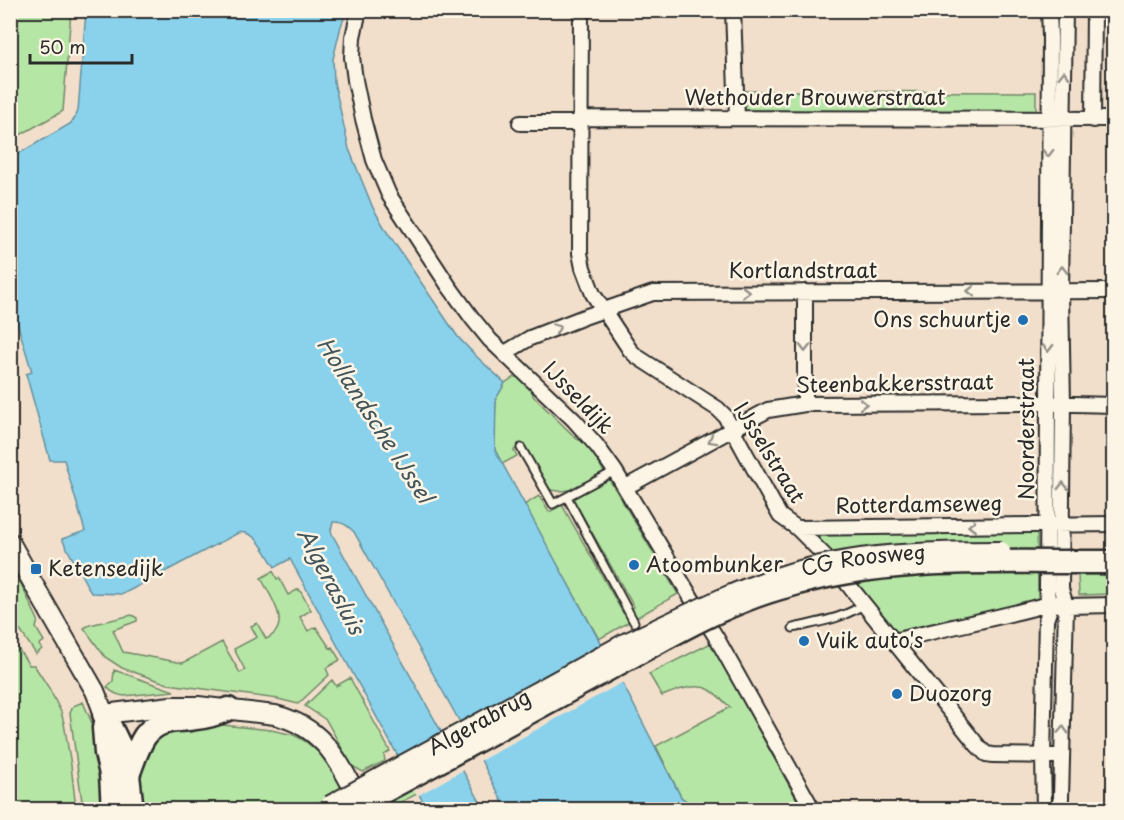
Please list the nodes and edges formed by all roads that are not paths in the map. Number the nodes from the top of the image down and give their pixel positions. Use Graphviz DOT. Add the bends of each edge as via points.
graph roads {
  1 [pos="359,10"];
  2 [pos="581,10"];
  3 [pos="733,10"];
  4 [pos="1049,10"];
  5 [pos="1065,10"];
  6 [pos="1094,10"];
  7 [pos="737,118"];
  8 [pos="1113,119"];
  9 [pos="1049,120"];
  10 [pos="1063,120"];
  11 [pos="1093,120"];
  12 [pos="581,121"];
  13 [pos="520,123"];
  14 [pos="1055,291"];
  15 [pos="1113,291"];
  16 [pos="806,292"];
  17 [pos="603,311"];
  18 [pos="505,353"];
  19 [pos="805,404"];
  20 [pos="1048,404"];
  21 [pos="1063,404"];
  22 [pos="1113,405"];
  23 [pos="732,429"];
  24 [pos="520,448"];
  25 [pos="615,471"];
  26 [pos="626,487"];
  27 [pos="567,497"];
  28 [pos="1048,524"];
  29 [pos="1063,524"];
  30 [pos="1113,524"];
  31 [pos="797,528"];
  32 [pos="10,542"];
  33 [pos="1113,551"];
  34 [pos="1113,562"];
  35 [pos="864,604"];
  36 [pos="1059,605"];
  37 [pos="1113,605"];
  38 [pos="634,622"];
  39 [pos="793,628"];
  40 [pos="894,641"];
  41 [pos="631,648"];
  42 [pos="228,709"];
  43 [pos="104,714"];
  44 [pos="1043,756"];
  45 [pos="1062,756"];
  46 [pos="128,775"];
  47 [pos="114,806"];
  48 [pos="333,808"];
  49 [pos="132,810"];
  50 [pos="364,810"];
  51 [pos="813,810"];
  52 [pos="1044,810"];
  53 [pos="1058,810"];
  1 -- 18 [label="street, IJsseldijk" via="352,57 374,160 394,203 448,285 490,340"];
  2 -- 12 [label="street, IJsselstraat"];
  3 -- 7 [label="street"];
  4 -- 9 [label="street, Noorderstraat"];
  10 -- 5 [label="street, Noorderstraat, one-way"];
  6 -- 11 [label="street"];
  7 -- 9 [label="street, Wethouder Brouwerstraat"];
  7 -- 12 [label="street, Wethouder Brouwerstraat"];
  8 -- 11 [label="street, Wethouder Brouwerstraat"];
  9 -- 10 [label="street, Wethouder Brouwerstraat"];
  9 -- 14 [label="street, Noorderstraat, one-way"];
  10 -- 11 [label="street, Wethouder Brouwerstraat"];
  14 -- 10 [label="street, Noorderstraat, one-way"];
  12 -- 13 [label="street, Wethouder Brouwerstraat"];
  12 -- 17 [label="street, IJsselstraat" via="580,253 593,294"];
  14 -- 15 [label="street, Kortlandstraat"];
  14 -- 16 [label="street, Kortlandstraat, one-way"];
  14 -- 20 [label="street, Noorderstraat, one-way"];
  14 -- 21 [label="street, Noorderstraat"];
  17 -- 16 [label="street, Kortlandstraat, one-way" via="653,293"];
  16 -- 19 [label="street, one-way"];
  18 -- 17 [label="street, Kortlandstraat, one-way" via="530,338"];
  17 -- 23 [label="street, IJsselstraat" via="636,356 718,409"];
  18 -- 25 [label="street, IJsseldijk" via="574,420"];
  19 -- 20 [label="street, Steenbakkersstraat, one-way"];
  19 -- 23 [label="street, Steenbakkersstraat" via="768,410"];
  20 -- 21 [label="street, Steenbakkersstraat"];
  20 -- 28 [label="street, Noorderstraat"];
  21 -- 22 [label="street, Steenbakkersstraat"];
  29 -- 21 [label="street, Noorderstraat, one-way"];
  23 -- 26 [label="street, Steenbakkersstraat, one-way"];
  23 -- 31 [label="street, IJsselstraat" via="780,516"];
  24 -- 27 [label="lane" via="553,504"];
  25 -- 26 [label="street, IJsseldijk"];
  25 -- 27 [label="lane"];
  26 -- 51 [label="street, IJsseldijk"];
  27 -- 38 [label="lane"];
  28 -- 29 [label="street, Rotterdamseweg"];
  28 -- 31 [label="street, Rotterdamseweg, one-way"];
  28 -- 36 [label="street, Noorderstraat" via="1047,592 1048,598"];
  29 -- 30 [label="street, Rotterdamseweg"];
  29 -- 36 [label="street, Noorderstraat"];
  31 -- 35 [label="street, IJsselstraat"];
  32 -- 43 [label="street" via="95,691"];
  33 -- 41 [label="street, CG Roosweg, bridge" via="958,551 847,560 784,574 714,601"];
  34 -- 41 [label="main road, CG Roosweg, bridge" via="927,564 841,573 786,586"];
  35 -- 39 [label="lane" via="833,619"];
  35 -- 40 [label="street, IJsselstraat"];
  36 -- 37 [label="street"];
  36 -- 40 [label="street"];
  36 -- 44 [label="street, Noorderstraat" via="1046,620"];
  45 -- 36 [label="street, Noorderstraat, one-way"];
  40 -- 44 [label="street, IJsselstraat" via="986,754"];
  41 -- 48 [label="main road, Algerabrug, bridge"];
  42 -- 43 [label="street" via="171,706"];
  42 -- 46 [label="main road" via="193,719 170,720 155,727 144,737"];
  42 -- 50 [label="street" via="275,715 309,729 338,762"];
  43 -- 46 [label="main road" via="121,749"];
  43 -- 47 [label="main road"];
  44 -- 45 [label="street, IJsselstraat"];
  44 -- 52 [label="street, Noorderstraat"];
  45 -- 53 [label="street, Noorderstraat"];
  46 -- 49 [label="main road"];
}
